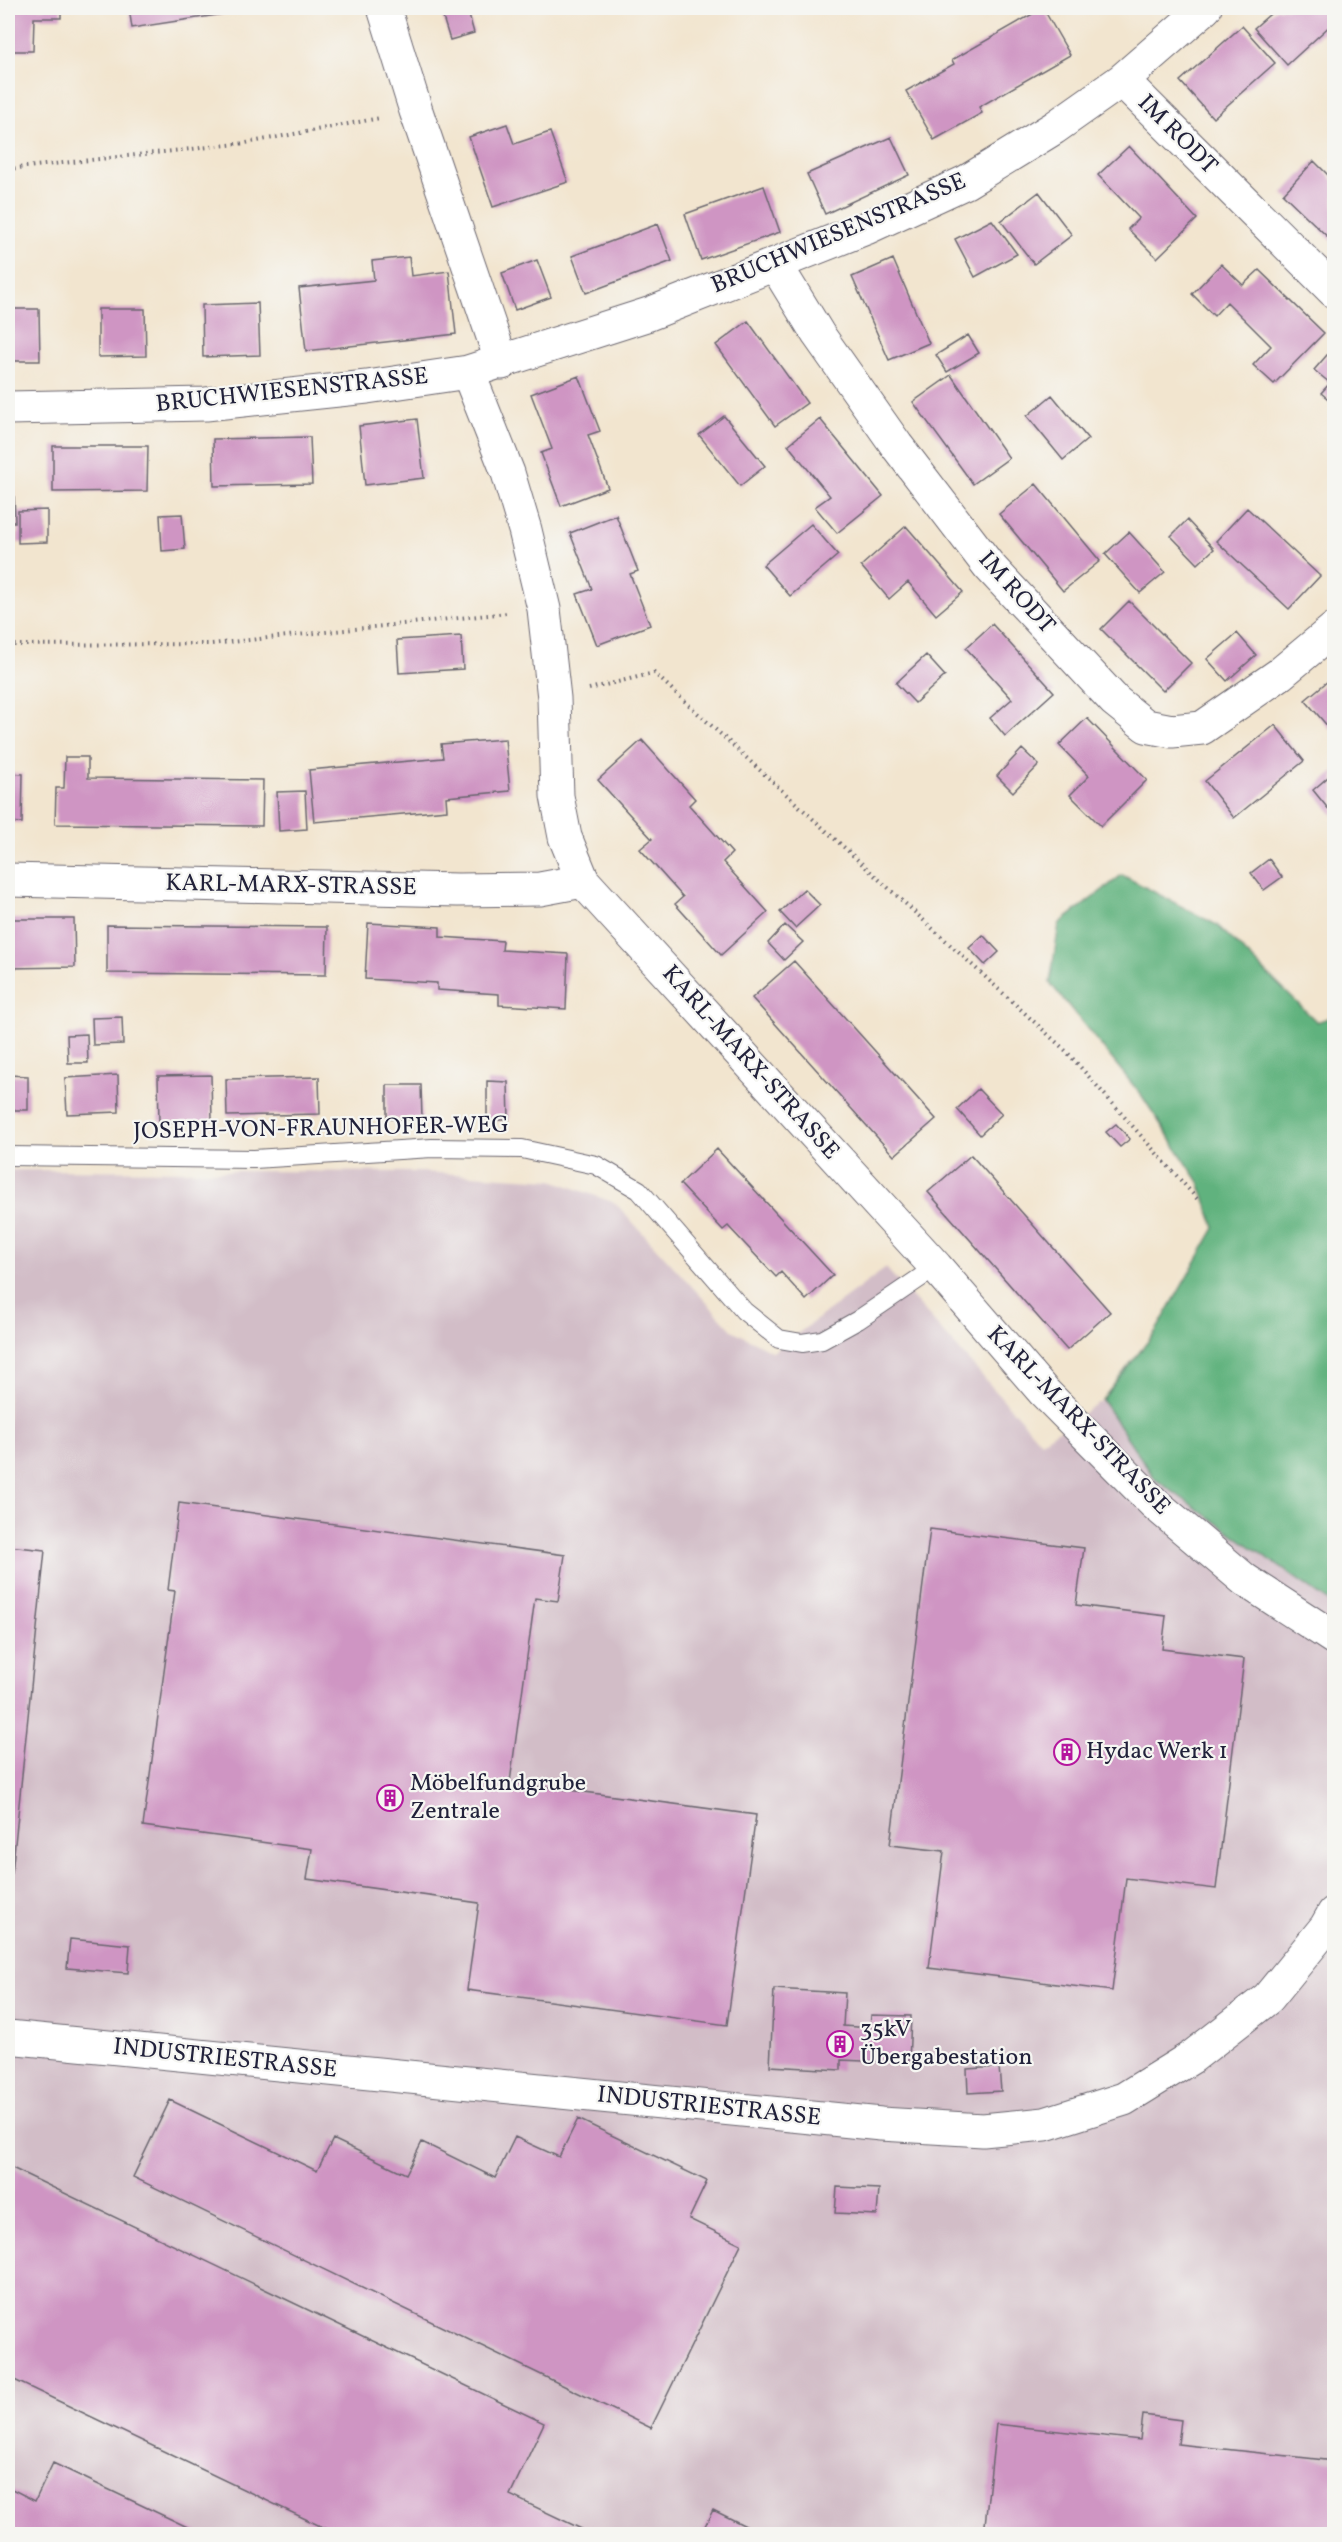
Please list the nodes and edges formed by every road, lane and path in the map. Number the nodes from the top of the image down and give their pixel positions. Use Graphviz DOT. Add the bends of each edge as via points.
graph roads {
  1 [pos="384,8"];
  2 [pos="1205,8"];
  3 [pos="1122,80"];
  4 [pos="416,111"];
  5 [pos="8,169"];
  6 [pos="775,264"];
  7 [pos="1335,291"];
  8 [pos="502,363"];
  9 [pos="468,372"];
  10 [pos="8,408"];
  11 [pos="544,609"];
  12 [pos="1335,628"];
  13 [pos="8,645"];
  14 [pos="554,698"];
  15 [pos="8,880"];
  16 [pos="584,881"];
  17 [pos="8,1156"];
  18 [pos="1199,1201"];
  19 [pos="936,1267"];
  20 [pos="1335,1638"];
  21 [pos="1335,1913"];
  22 [pos="8,2037"];
  1 -- 4 [label="street"];
  2 -- 3 [label="street, BRUCHWIESENSTRASSE"];
  3 -- 6 [label="street, BRUCHWIESENSTRASSE" via="966,182"];
  3 -- 7 [label="street, IM RODT"];
  4 -- 5 [label="path" via="246,143"];
  4 -- 8 [label="street"];
  6 -- 8 [label="street, BRUCHWIESENSTRASSE" via="649,315"];
  6 -- 12 [label="street, IM RODT" via="818,334 897,446 989,566 1115,701 1146,726 1172,731 1202,728 1280,674"];
  8 -- 9 [label="street, BRUCHWIESENSTRASSE"];
  9 -- 10 [label="street, BRUCHWIESENSTRASSE" via="206,404"];
  9 -- 11 [label="street" via="508,473"];
  11 -- 13 [label="path" via="211,644"];
  11 -- 14 [label="street"];
  14 -- 16 [label="street" via="557,796 565,837"];
  14 -- 18 [label="path" via="654,673 1066,1051"];
  15 -- 16 [label="street, KARL-MARX-STRASSE" via="458,890 540,890"];
  16 -- 19 [label="street, KARL-MARX-STRASSE"];
  17 -- 19 [label="lane, JOSEPH-VON-FRAUNHOFER-WEG" via="254,1159 432,1148 522,1149 596,1165 639,1190 744,1311 779,1340 822,1340"];
  19 -- 20 [label="street, KARL-MARX-STRASSE" via="1044,1392 1154,1503 1245,1580"];
  21 -- 22 [label="street, INDUSTRIESTRASSE" via="1268,1998 1192,2058 1124,2099 1045,2124 994,2129 881,2124"];
}
